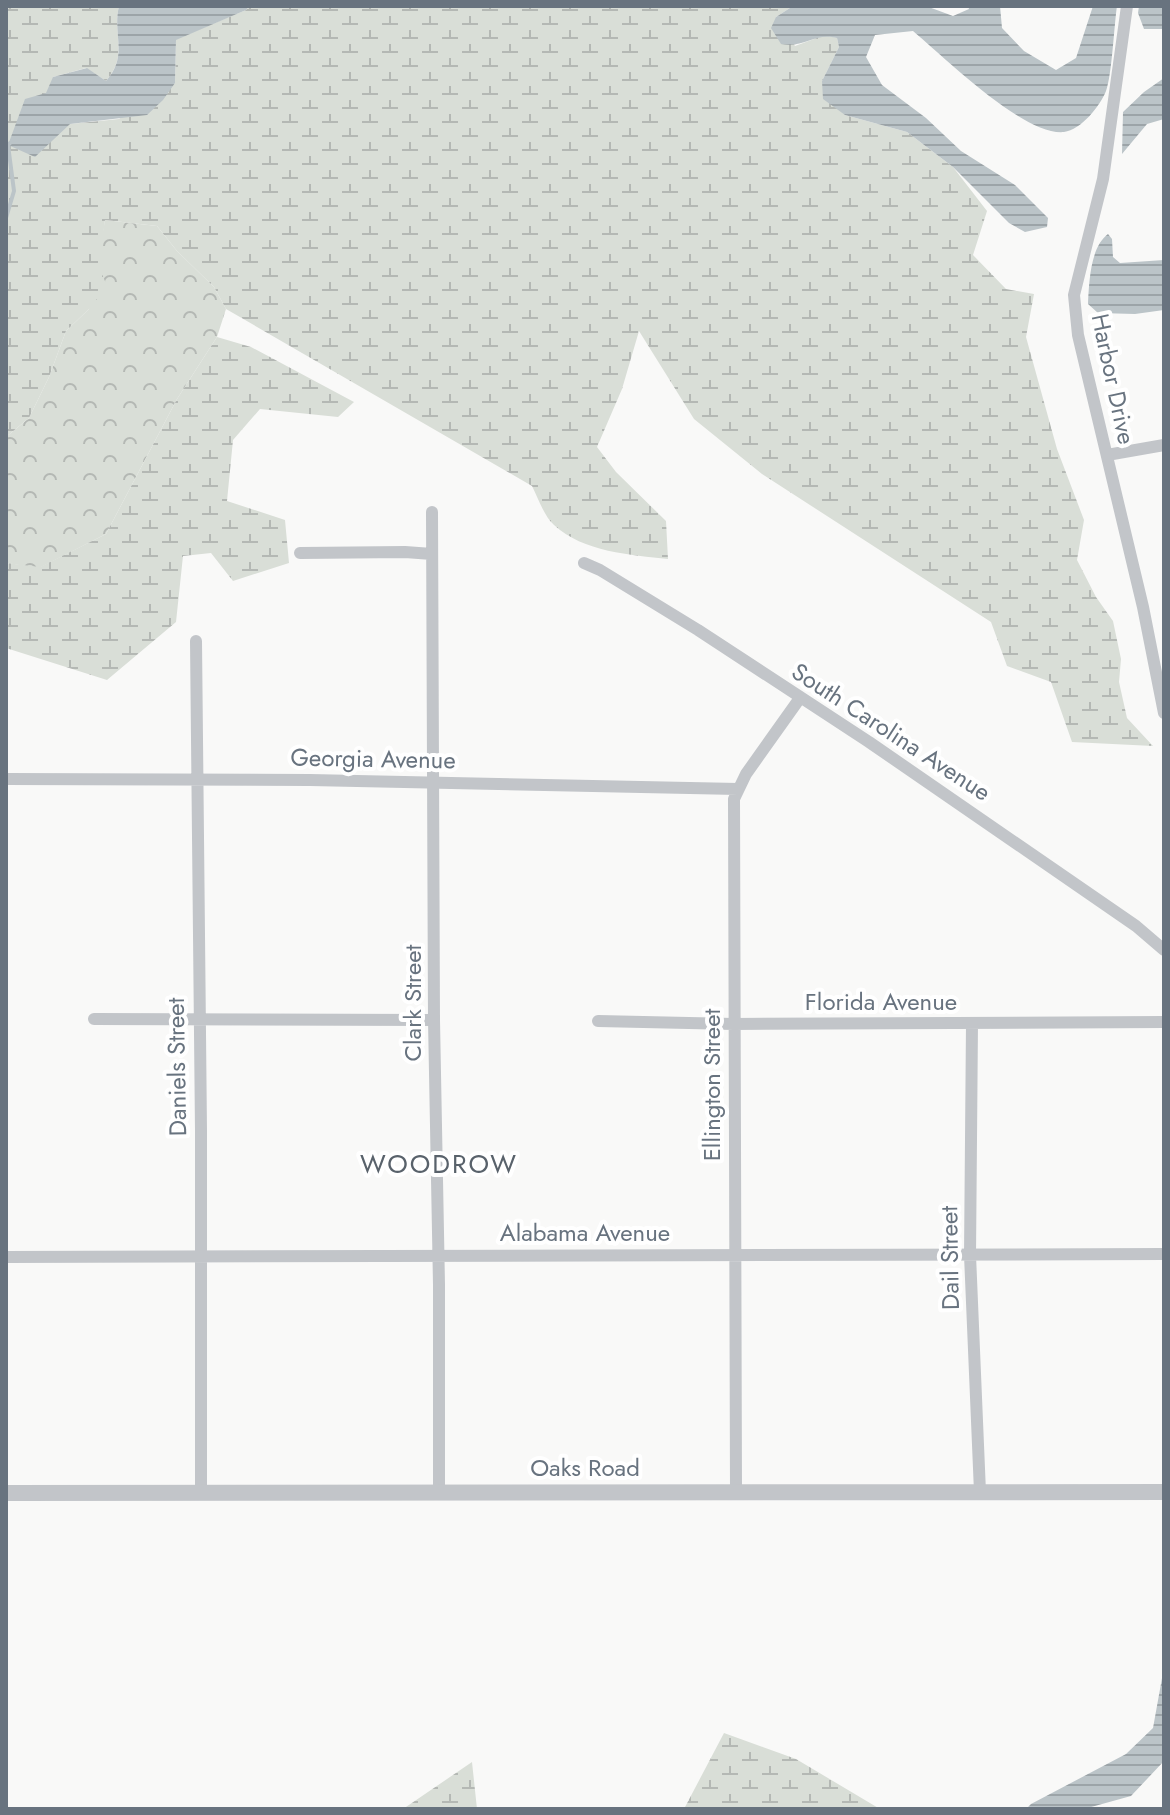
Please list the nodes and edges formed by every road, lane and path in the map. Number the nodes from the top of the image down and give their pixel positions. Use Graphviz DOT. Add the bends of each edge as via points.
graph roads {
  1 [pos="1127,6"];
  2 [pos="1164,445"];
  3 [pos="1107,455"];
  4 [pos="432,512"];
  5 [pos="300,553"];
  6 [pos="432,554"];
  7 [pos="584,563"];
  8 [pos="196,641"];
  9 [pos="800,698"];
  10 [pos="1164,713"];
  11 [pos="6,779"];
  12 [pos="197,780"];
  13 [pos="433,782"];
  14 [pos="738,789"];
  15 [pos="1164,950"];
  16 [pos="94,1019"];
  17 [pos="198,1019"];
  18 [pos="434,1020"];
  19 [pos="598,1021"];
  20 [pos="1164,1022"];
  21 [pos="972,1023"];
  22 [pos="734,1024"];
  23 [pos="1164,1254"];
  24 [pos="438,1255"];
  25 [pos="735,1255"];
  26 [pos="970,1255"];
  27 [pos="6,1257"];
  28 [pos="200,1257"];
  29 [pos="439,1492"];
  30 [pos="736,1492"];
  31 [pos="980,1492"];
  32 [pos="1164,1492"];
  33 [pos="6,1493"];
  34 [pos="201,1493"];
  1 -- 3 [label="street, Harbor Drive" via="1103,179 1074,295 1078,335"];
  2 -- 3 [label="street"];
  3 -- 10 [label="street, Harbor Drive"];
  4 -- 6 [label="street, Clark Street"];
  5 -- 6 [label="street"];
  6 -- 13 [label="street, Clark Street"];
  7 -- 9 [label="street, South Carolina Avenue"];
  8 -- 12 [label="street, Daniels Street"];
  9 -- 14 [label="street, Ellington Street"];
  9 -- 15 [label="street, South Carolina Avenue" via="977,815"];
  11 -- 12 [label="street, Georgia Avenue"];
  12 -- 13 [label="street, Georgia Avenue"];
  12 -- 17 [label="street, Daniels Street"];
  13 -- 14 [label="street, Georgia Avenue"];
  13 -- 18 [label="street, Clark Street"];
  14 -- 22 [label="street, Ellington Street"];
  16 -- 17 [label="street"];
  17 -- 18 [label="street"];
  17 -- 28 [label="street, Daniels Street"];
  18 -- 24 [label="street, Clark Street"];
  19 -- 22 [label="street, Florida Avenue"];
  20 -- 21 [label="street, Florida Avenue"];
  21 -- 22 [label="street, Florida Avenue"];
  21 -- 26 [label="street, Dail Street"];
  22 -- 25 [label="street, Ellington Street"];
  23 -- 26 [label="street, Alabama Avenue"];
  24 -- 25 [label="street, Alabama Avenue"];
  24 -- 28 [label="street, Alabama Avenue"];
  24 -- 29 [label="street, Clark Street"];
  25 -- 26 [label="street, Alabama Avenue"];
  25 -- 30 [label="street, Ellington Street"];
  26 -- 31 [label="street, Dail Street"];
  27 -- 28 [label="street, Alabama Avenue"];
  28 -- 34 [label="street, Daniels Street"];
  29 -- 30 [label="street, Oaks Road"];
  29 -- 34 [label="street, Oaks Road"];
  30 -- 31 [label="street, Oaks Road"];
  31 -- 32 [label="street, Oaks Road"];
  33 -- 34 [label="street, Oaks Road"];
}
